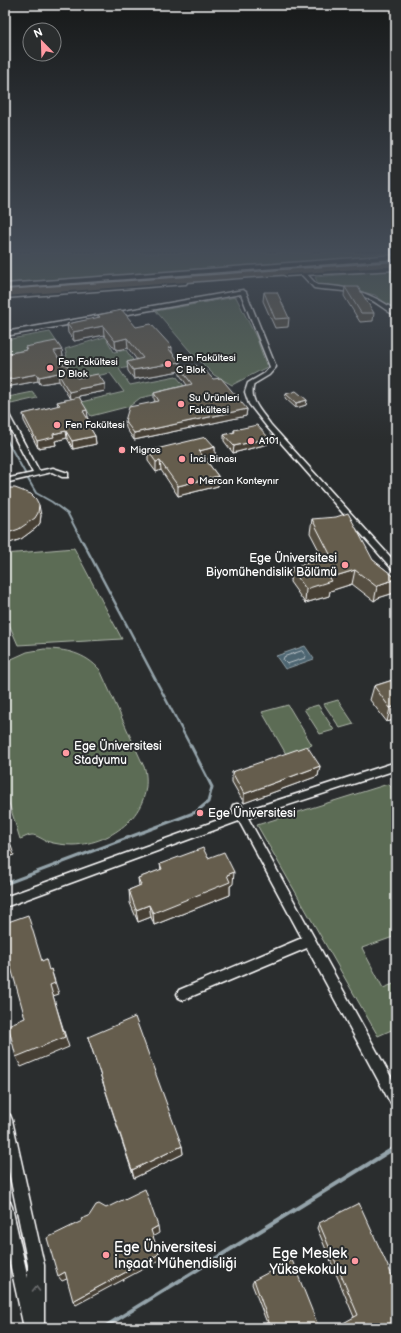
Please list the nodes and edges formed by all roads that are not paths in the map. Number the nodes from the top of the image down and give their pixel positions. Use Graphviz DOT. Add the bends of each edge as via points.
graph roads {
  1 [pos="111,315"];
  2 [pos="252,315"];
  3 [pos="5,334"];
  4 [pos="5,413"];
  5 [pos="37,474"];
  6 [pos="65,475"];
  7 [pos="5,481"];
  8 [pos="396,568"];
  9 [pos="396,766"];
  10 [pos="239,812"];
  11 [pos="5,902"];
  12 [pos="309,941"];
  13 [pos="183,994"];
  14 [pos="396,1099"];
  15 [pos="5,1120"];
  16 [pos="9,1162"];
  17 [pos="5,1208"];
  18 [pos="32,1328"];
  19 [pos="36,1328"];
  1 -- 3 [label="street"];
  2 -- 8 [label="street" via="273,367 251,382 248,392 252,404 277,436"];
  4 -- 5 [label="street"];
  5 -- 6 [label="street" via="53,470"];
  5 -- 7 [label="street"];
  9 -- 10 [label="street"];
  10 -- 11 [label="street"];
  10 -- 12 [label="street"];
  12 -- 13 [label="street"];
  12 -- 14 [label="street"];
  15 -- 16 [label="street"];
  19 -- 16 [label="street, one-way" via="36,1265"];
  17 -- 18 [label="street"];
}
